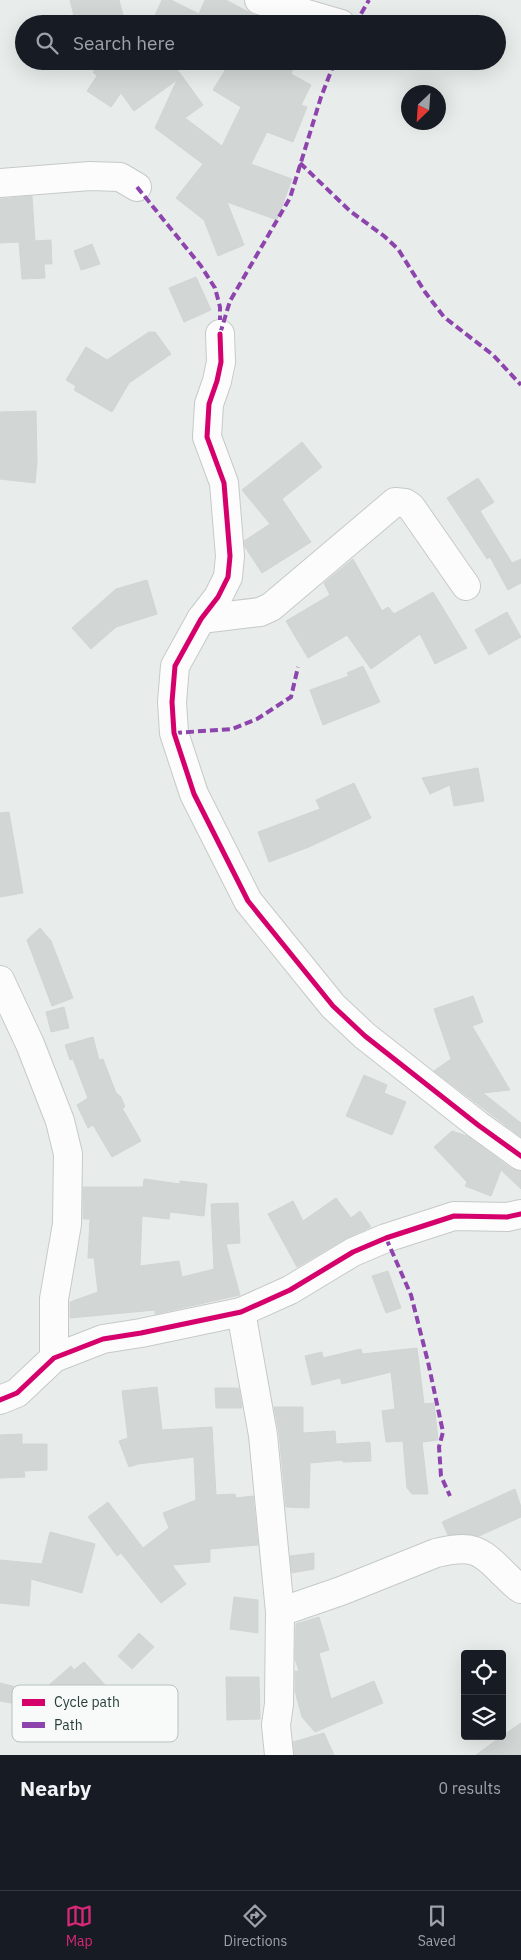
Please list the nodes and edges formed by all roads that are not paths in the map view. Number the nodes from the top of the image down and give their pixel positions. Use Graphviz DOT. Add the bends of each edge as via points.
graph roads {
  1 [pos="259,0"];
  2 [pos="310,15"];
  3 [pos="0,183"];
  4 [pos="137,187"];
  5 [pos="220,334"];
  6 [pos="466,586"];
  7 [pos="201,619"];
  8 [pos="0,980"];
  9 [pos="521,1156"];
  10 [pos="521,1214"];
  11 [pos="241,1312"];
  12 [pos="54,1358"];
  13 [pos="0,1400"];
  14 [pos="521,1589"];
  15 [pos="280,1612"];
  16 [pos="279,1755"];
  1 -- 2 [label="street"];
  3 -- 4 [label="street" via="90,176 120,177"];
  5 -- 7 [label="street" via="221,362 209,404 207,437 224,483 230,556 228,577"];
  6 -- 7 [label="street" via="411,507 395,502 271,607 260,612"];
  7 -- 9 [label="street" via="175,666 174,733 194,794 248,901 333,1006 365,1036"];
  8 -- 12 [label="street" via="30,1044 60,1121 68,1154 66,1224 54,1299"];
  10 -- 11 [label="street" via="507,1217 454,1216 386,1238 353,1252 290,1290"];
  11 -- 12 [label="street" via="103,1339"];
  11 -- 15 [label="street" via="263,1435"];
  12 -- 13 [label="street" via="17,1392"];
  14 -- 15 [label="street" via="478,1551 450,1550"];
  15 -- 16 [label="street" via="276,1725"];
}
